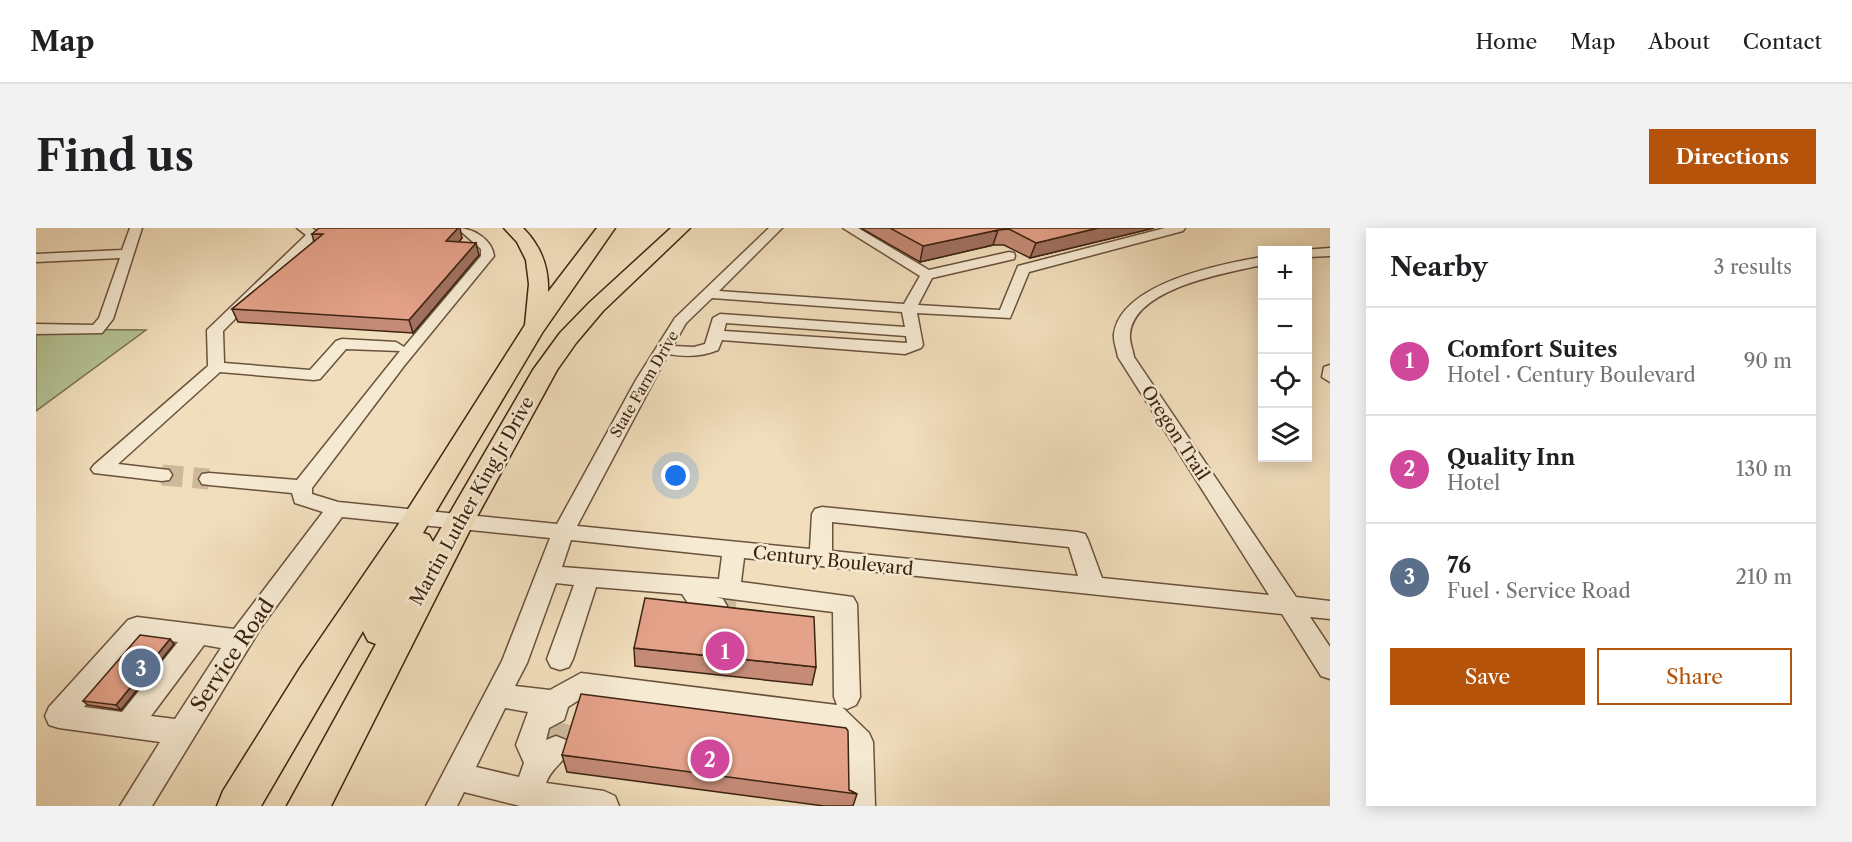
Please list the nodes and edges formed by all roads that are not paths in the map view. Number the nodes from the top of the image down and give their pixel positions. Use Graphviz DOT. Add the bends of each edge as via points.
graph roads {
  1 [pos="136,228"];
  2 [pos="303,228"];
  3 [pos="463,228"];
  4 [pos="513,228"];
  5 [pos="606,228"];
  6 [pos="681,228"];
  7 [pos="694,228"];
  8 [pos="776,228"];
  9 [pos="849,228"];
  10 [pos="1179,228"];
  11 [pos="1330,252"];
  12 [pos="1312,253"];
  13 [pos="126,254"];
  14 [pos="1009,256"];
  15 [pos="36,258"];
  16 [pos="1258,262"];
  17 [pos="645,263"];
  18 [pos="927,275"];
  19 [pos="708,293"];
  20 [pos="909,308"];
  21 [pos="36,328"];
  22 [pos="534,330"];
  23 [pos="396,347"];
  24 [pos="663,349"];
  25 [pos="216,368"];
  26 [pos="1330,370"];
  27 [pos="1330,377"];
  28 [pos="497,389"];
  29 [pos="162,475"];
  30 [pos="209,479"];
  31 [pos="303,487"];
  32 [pos="337,509"];
  33 [pos="417,518"];
  34 [pos="459,522"];
  35 [pos="563,533"];
  36 [pos="734,550"];
  37 [pos="821,559"];
  38 [pos="547,574"];
  39 [pos="588,578"];
  40 [pos="1094,587"];
  41 [pos="730,601"];
  42 [pos="1289,607"];
  43 [pos="1330,610"];
  44 [pos="198,635"];
  45 [pos="241,640"];
  46 [pos="560,659"];
  47 [pos="1330,668"];
  48 [pos="498,695"];
  49 [pos="847,697"];
  50 [pos="126,726"];
  51 [pos="554,729"];
  52 [pos="347,730"];
  53 [pos="181,732"];
  54 [pos="456,776"];
  55 [pos="528,791"];
  56 [pos="141,797"];
  57 [pos="242,799"];
  58 [pos="310,802"];
  59 [pos="441,806"];
  60 [pos="604,806"];
  61 [pos="861,806"];
  1 -- 13 [label="street"];
  2 -- 25 [label="street" via="314,234 215,330"];
  3 -- 31 [label="street" via="487,248 488,256 398,363"];
  4 -- 22 [label="highway" via="536,257 540,282"];
  5 -- 22 [label="highway, Martin Luther King Jr Drive"];
  6 -- 17 [label="highway, Martin Luther King Jr Drive"];
  7 -- 17 [label="highway"];
  8 -- 19 [label="street, State Farm Drive"];
  9 -- 18 [label="street"];
  10 -- 20 [label="street" via="1023,269 1005,315"];
  11 -- 12 [label="street"];
  13 -- 15 [label="street"];
  13 -- 21 [label="street" via="106,319 97,330"];
  14 -- 18 [label="street"];
  16 -- 42 [label="street, Oregon Trail" via="1181,282 1146,299 1130,315 1122,334 1126,357"];
  17 -- 34 [label="highway, Martin Luther King Jr Drive" via="596,307 562,346 512,425"];
  18 -- 20 [label="street"];
  19 -- 20 [label="street"];
  19 -- 24 [label="street, State Farm Drive" via="680,321"];
  20 -- 24 [label="street" via="913,332 720,318 712,347 703,352"];
  22 -- 28 [label="highway, Martin Luther King Jr Drive"];
  23 -- 25 [label="street" via="342,344 314,375"];
  24 -- 35 [label="street, State Farm Drive"];
  25 -- 29 [label="street" via="101,469"];
  26 -- 27 [label="street"];
  28 -- 33 [label="highway, Martin Luther King Jr Drive"];
  28 -- 34 [label="highway" via="495,402 449,500"];
  30 -- 31 [label="street"];
  31 -- 32 [label="street, Century Boulevard" via="302,498"];
  32 -- 33 [label="street, Century Boulevard"];
  32 -- 45 [label="street, Service Road"];
  33 -- 34 [label="street, Century Boulevard"];
  33 -- 52 [label="highway" via="422,535 354,690"];
  33 -- 57 [label="highway, Martin Luther King Jr Drive" via="323,663"];
  34 -- 35 [label="street, Century Boulevard"];
  34 -- 52 [label="highway, Martin Luther King Jr Drive"];
  35 -- 36 [label="street, Century Boulevard"];
  35 -- 38 [label="street"];
  36 -- 37 [label="street, Century Boulevard"];
  36 -- 41 [label="street"];
  37 -- 40 [label="street, Century Boulevard"];
  37 -- 40 [label="street" via="822,514 993,531 1077,540"];
  38 -- 39 [label="street"];
  38 -- 48 [label="street"];
  39 -- 41 [label="street" via="689,586 700,602"];
  39 -- 46 [label="street"];
  40 -- 42 [label="street, Century Boulevard"];
  41 -- 49 [label="street" via="767,594 845,604"];
  42 -- 43 [label="street, Century Boulevard"];
  42 -- 47 [label="street, Oregon Trail"];
  44 -- 45 [label="street"];
  44 -- 50 [label="street" via="161,675"];
  44 -- 50 [label="street" via="136,627 109,669 59,716"];
  45 -- 53 [label="street, Service Road"];
  48 -- 51 [label="street" via="545,703"];
  48 -- 54 [label="street"];
  50 -- 53 [label="street"];
  51 -- 55 [label="street"];
  51 -- 61 [label="street" via="581,684 832,715 859,742"];
  52 -- 58 [label="highway, Martin Luther King Jr Drive"];
  53 -- 56 [label="street, Service Road"];
  54 -- 55 [label="street"];
  54 -- 59 [label="street"];
  55 -- 60 [label="street"];
}
